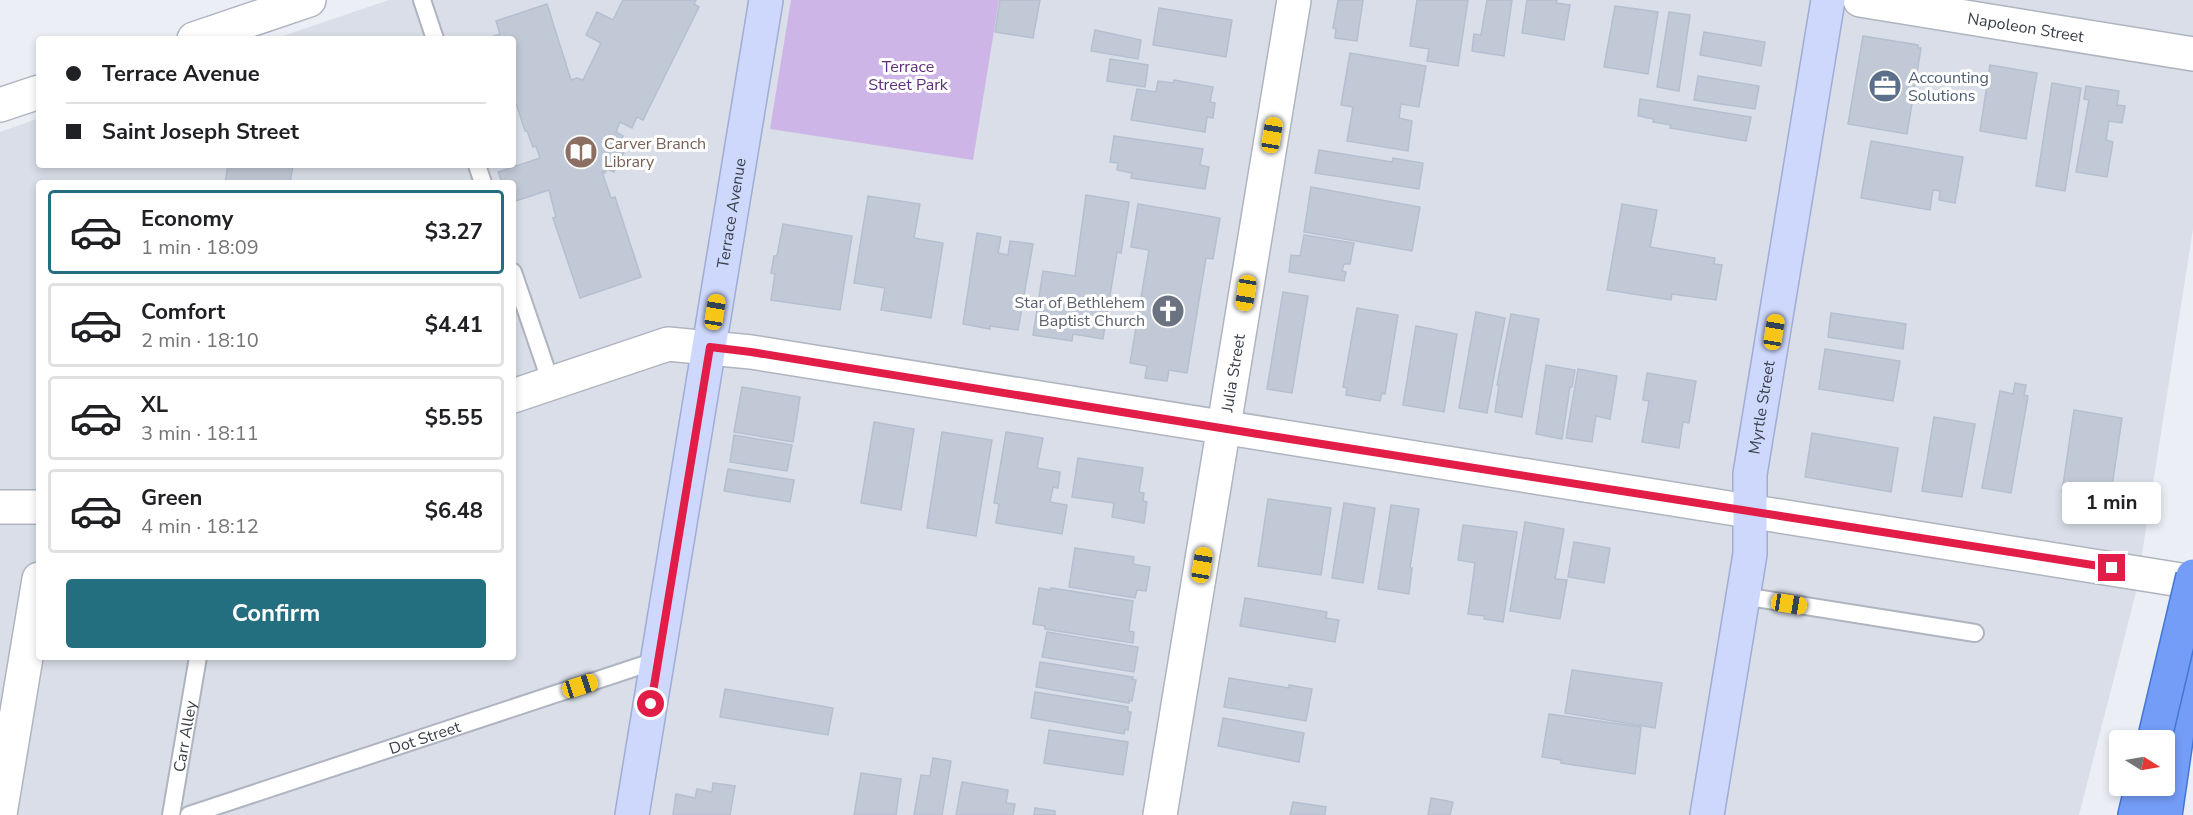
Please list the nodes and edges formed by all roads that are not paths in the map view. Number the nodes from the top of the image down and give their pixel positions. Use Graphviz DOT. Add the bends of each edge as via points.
graph roads {
  1 [pos="309,0"];
  2 [pos="422,0"];
  3 [pos="766,0"];
  4 [pos="1294,0"];
  5 [pos="1828,0"];
  6 [pos="1860,0"];
  7 [pos="203,36"];
  8 [pos="434,36"];
  9 [pos="2193,54"];
  10 [pos="36,93"];
  11 [pos="0,105"];
  12 [pos="516,281"];
  13 [pos="710,347"];
  14 [pos="551,383"];
  15 [pos="516,395"];
  16 [pos="1224,429"];
  17 [pos="0,507"];
  18 [pos="36,507"];
  19 [pos="1750,512"];
  20 [pos="2193,576"];
  21 [pos="2193,582"];
  22 [pos="36,597"];
  23 [pos="1743,597"];
  24 [pos="2193,623"];
  25 [pos="1975,633"];
  26 [pos="197,660"];
  27 [pos="658,660"];
  28 [pos="2157,730"];
  29 [pos="2140,796"];
  30 [pos="0,814"];
  31 [pos="171,815"];
  32 [pos="189,815"];
  33 [pos="632,815"];
  34 [pos="1160,815"];
  35 [pos="1707,815"];
  36 [pos="2135,815"];
  37 [pos="2165,815"];
  1 -- 7 [label="street"];
  2 -- 8 [label="lane"];
  3 -- 13 [label="street, Terrace Avenue"];
  4 -- 16 [label="street, Julia Street"];
  5 -- 19 [label="street, Myrtle Street" via="1752,462"];
  6 -- 9 [label="street, Napoleon Street"];
  10 -- 11 [label="street"];
  12 -- 14 [label="lane"];
  13 -- 14 [label="street" via="668,344"];
  13 -- 16 [label="street"];
  13 -- 27 [label="street, Terrace Avenue"];
  14 -- 15 [label="street"];
  16 -- 19 [label="street"];
  16 -- 34 [label="street, Julia Street"];
  17 -- 18 [label="street"];
  19 -- 21 [label="street"];
  19 -- 23 [label="street, Myrtle Street" via="1750,554"];
  20 -- 28 [label="highway, bridge"];
  22 -- 30 [label="street"];
  23 -- 25 [label="lane"];
  23 -- 35 [label="street, Myrtle Street"];
  24 -- 37 [label="highway"];
  26 -- 31 [label="lane, Carr Alley"];
  27 -- 32 [label="lane, Dot Street"];
  27 -- 33 [label="street, Terrace Avenue"];
  29 -- 36 [label="highway"];
}
